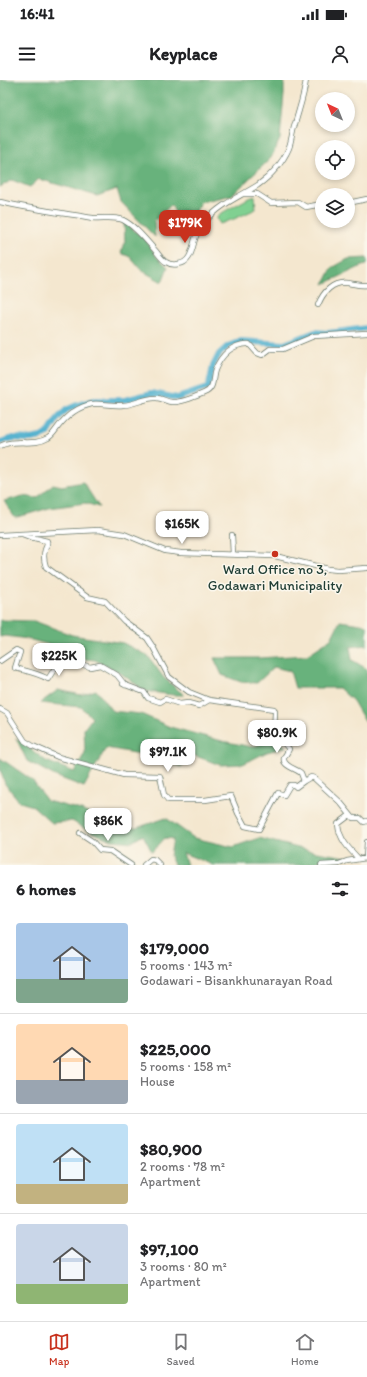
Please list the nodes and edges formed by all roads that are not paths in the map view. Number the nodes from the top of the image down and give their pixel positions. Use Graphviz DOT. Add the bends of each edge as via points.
graph roads {
  1 [pos="306,80"];
  2 [pos="241,194"];
  3 [pos="367,199"];
  4 [pos="0,202"];
  5 [pos="355,202"];
  6 [pos="315,206"];
  7 [pos="367,285"];
  8 [pos="318,305"];
  9 [pos="367,333"];
  10 [pos="0,446"];
  11 [pos="22,534"];
  12 [pos="0,535"];
  13 [pos="232,535"];
  14 [pos="233,554"];
  15 [pos="367,568"];
  16 [pos="0,661"];
  17 [pos="209,700"];
  18 [pos="0,709"];
  19 [pos="304,781"];
  20 [pos="350,815"];
  21 [pos="367,821"];
  22 [pos="80,833"];
  23 [pos="367,842"];
  24 [pos="359,859"];
  25 [pos="131,865"];
  26 [pos="144,865"];
  27 [pos="160,865"];
  28 [pos="321,865"];
  1 -- 2 [label="street" via="289,147 283,158 276,169"];
  2 -- 4 [label="street" via="207,219 187,260 178,264 167,263 144,238 121,219 93,218"];
  2 -- 6 [label="street" via="257,194 270,204 298,202 306,208"];
  3 -- 5 [label="street"];
  7 -- 8 [label="street" via="336,284 327,289"];
  9 -- 10 [label="street" via="314,336 283,349 270,349 262,355 249,344 238,345 221,358 215,370 212,387 207,392 175,402 156,398 122,405 92,404 69,414 48,438 34,442 4,443"];
  11 -- 12 [label="street"];
  11 -- 14 [label="street" via="98,530 124,534 165,551"];
  11 -- 17 [label="street" via="48,541 44,558 46,567 87,597 105,601 124,621 147,638 165,670 176,683 189,692"];
  13 -- 14 [label="street"];
  14 -- 15 [label="street" via="274,556 328,569"];
  16 -- 17 [label="street" via="16,650 20,652 15,668 48,679 55,668 71,661 90,666 100,665 118,675 123,684 160,702 165,699 199,706"];
  17 -- 19 [label="street" via="274,709 274,732 289,749 284,761 301,773"];
  18 -- 19 [label="street" via="7,713 25,741 58,757 124,775 160,776 164,795 168,800 205,800 231,796 245,826 259,829 278,793 284,795 290,785 296,786"];
  19 -- 20 [label="street" via="314,778"];
  20 -- 21 [label="street"];
  20 -- 24 [label="street" via="338,824 338,833"];
  22 -- 25 [label="street" via="92,840 100,850 110,851"];
  23 -- 24 [label="street" via="366,858"];
  24 -- 28 [label="street"];
  26 -- 27 [label="street" via="151,859"];
}
